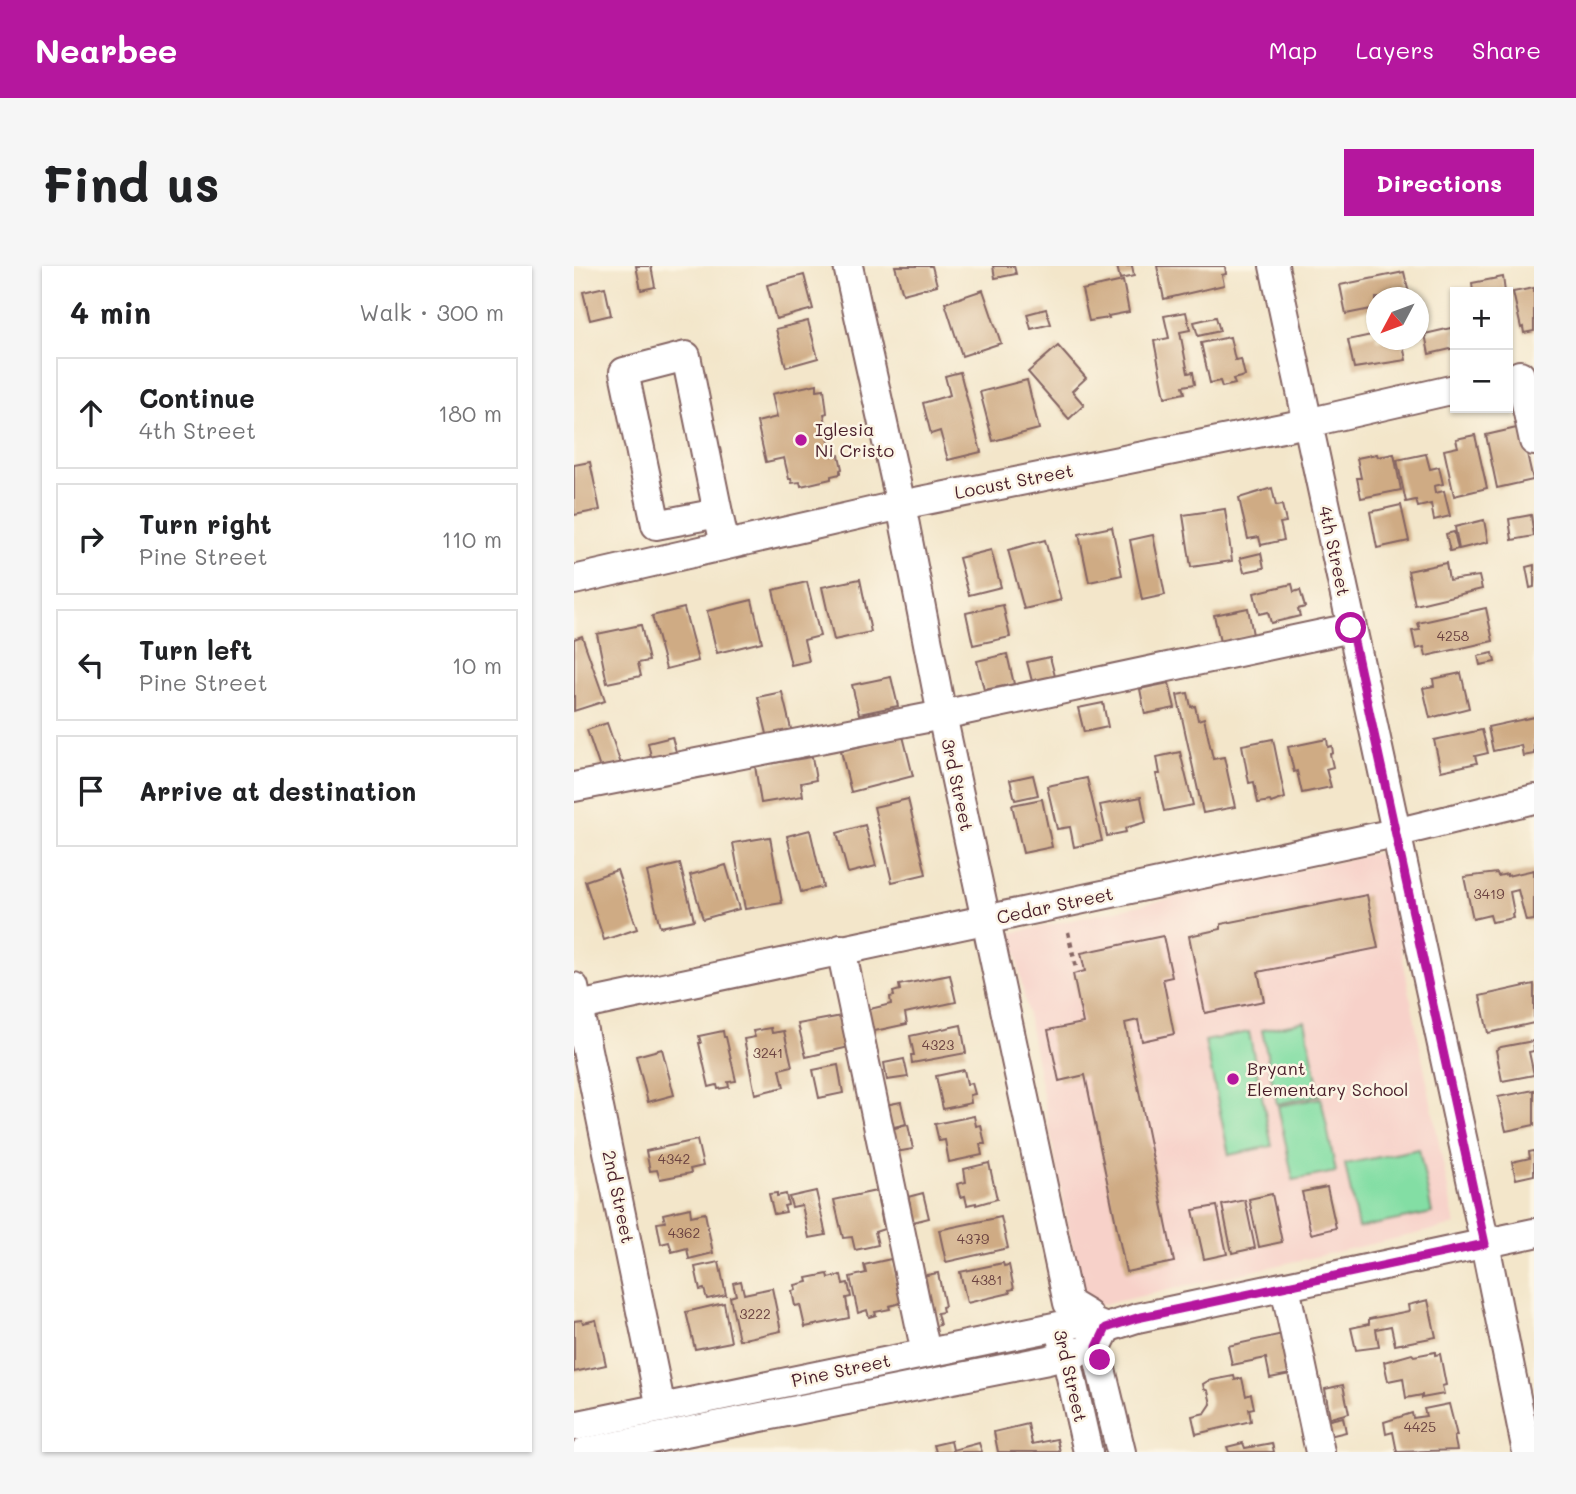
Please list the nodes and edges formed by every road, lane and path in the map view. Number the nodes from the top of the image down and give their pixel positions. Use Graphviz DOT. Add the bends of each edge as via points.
graph roads {
  1 [pos="848,266"];
  2 [pos="1274,266"];
  3 [pos="1521,375"];
  4 [pos="1450,390"];
  5 [pos="1307,423"];
  6 [pos="1534,442"];
  7 [pos="901,505"];
  8 [pos="718,513"];
  9 [pos="725,545"];
  10 [pos="574,580"];
  11 [pos="1351,628"];
  12 [pos="942,715"];
  13 [pos="574,786"];
  14 [pos="1534,799"];
  15 [pos="1395,833"];
  16 [pos="985,921"];
  17 [pos="1068,932"];
  18 [pos="841,949"];
  19 [pos="1076,968"];
  20 [pos="575,1000"];
  21 [pos="1534,1233"];
  22 [pos="1485,1244"];
  23 [pos="1285,1287"];
  24 [pos="1084,1325"];
  25 [pos="926,1353"];
  26 [pos="1066,1355"];
  27 [pos="661,1408"];
  28 [pos="574,1426"];
  29 [pos="585,1452"];
  30 [pos="1088,1452"];
  31 [pos="1121,1452"];
  32 [pos="1320,1452"];
  33 [pos="1527,1452"];
  1 -- 7 [label="street, 3rd Street"];
  2 -- 5 [label="street, 4th Street"];
  3 -- 6 [label="street"];
  4 -- 5 [label="street, Locust Street"];
  5 -- 7 [label="street, Locust Street"];
  5 -- 11 [label="street, 4th Street"];
  7 -- 9 [label="street, Locust Street"];
  7 -- 12 [label="street, 3rd Street"];
  8 -- 8 [label="street" via="686,356 624,372 656,525"];
  8 -- 9 [label="street"];
  9 -- 10 [label="street, Locust Street"];
  11 -- 12 [label="street"];
  11 -- 15 [label="street, 4th Street"];
  12 -- 13 [label="street"];
  12 -- 16 [label="street, 3rd Street"];
  14 -- 15 [label="street, Cedar Street"];
  15 -- 16 [label="street, Cedar Street"];
  15 -- 22 [label="street, 4th Street"];
  16 -- 18 [label="street, Cedar Street"];
  16 -- 24 [label="street, 3rd Street"];
  17 -- 19 [label="path"];
  18 -- 20 [label="street, Cedar Street"];
  18 -- 25 [label="street"];
  20 -- 27 [label="street, 2nd Street"];
  21 -- 22 [label="street, Pine Street"];
  22 -- 23 [label="street, Pine Street"];
  22 -- 33 [label="street, 4th Street"];
  23 -- 24 [label="street, Pine Street"];
  23 -- 32 [label="street"];
  24 -- 25 [label="street, Pine Street"];
  24 -- 26 [label="street, 3rd Street"];
  24 -- 31 [label="street, 3rd Street"];
  25 -- 27 [label="street, Pine Street"];
  26 -- 29 [label="street, Pine Street"];
  26 -- 30 [label="street, 3rd Street"];
  27 -- 28 [label="street, Pine Street"];
}
